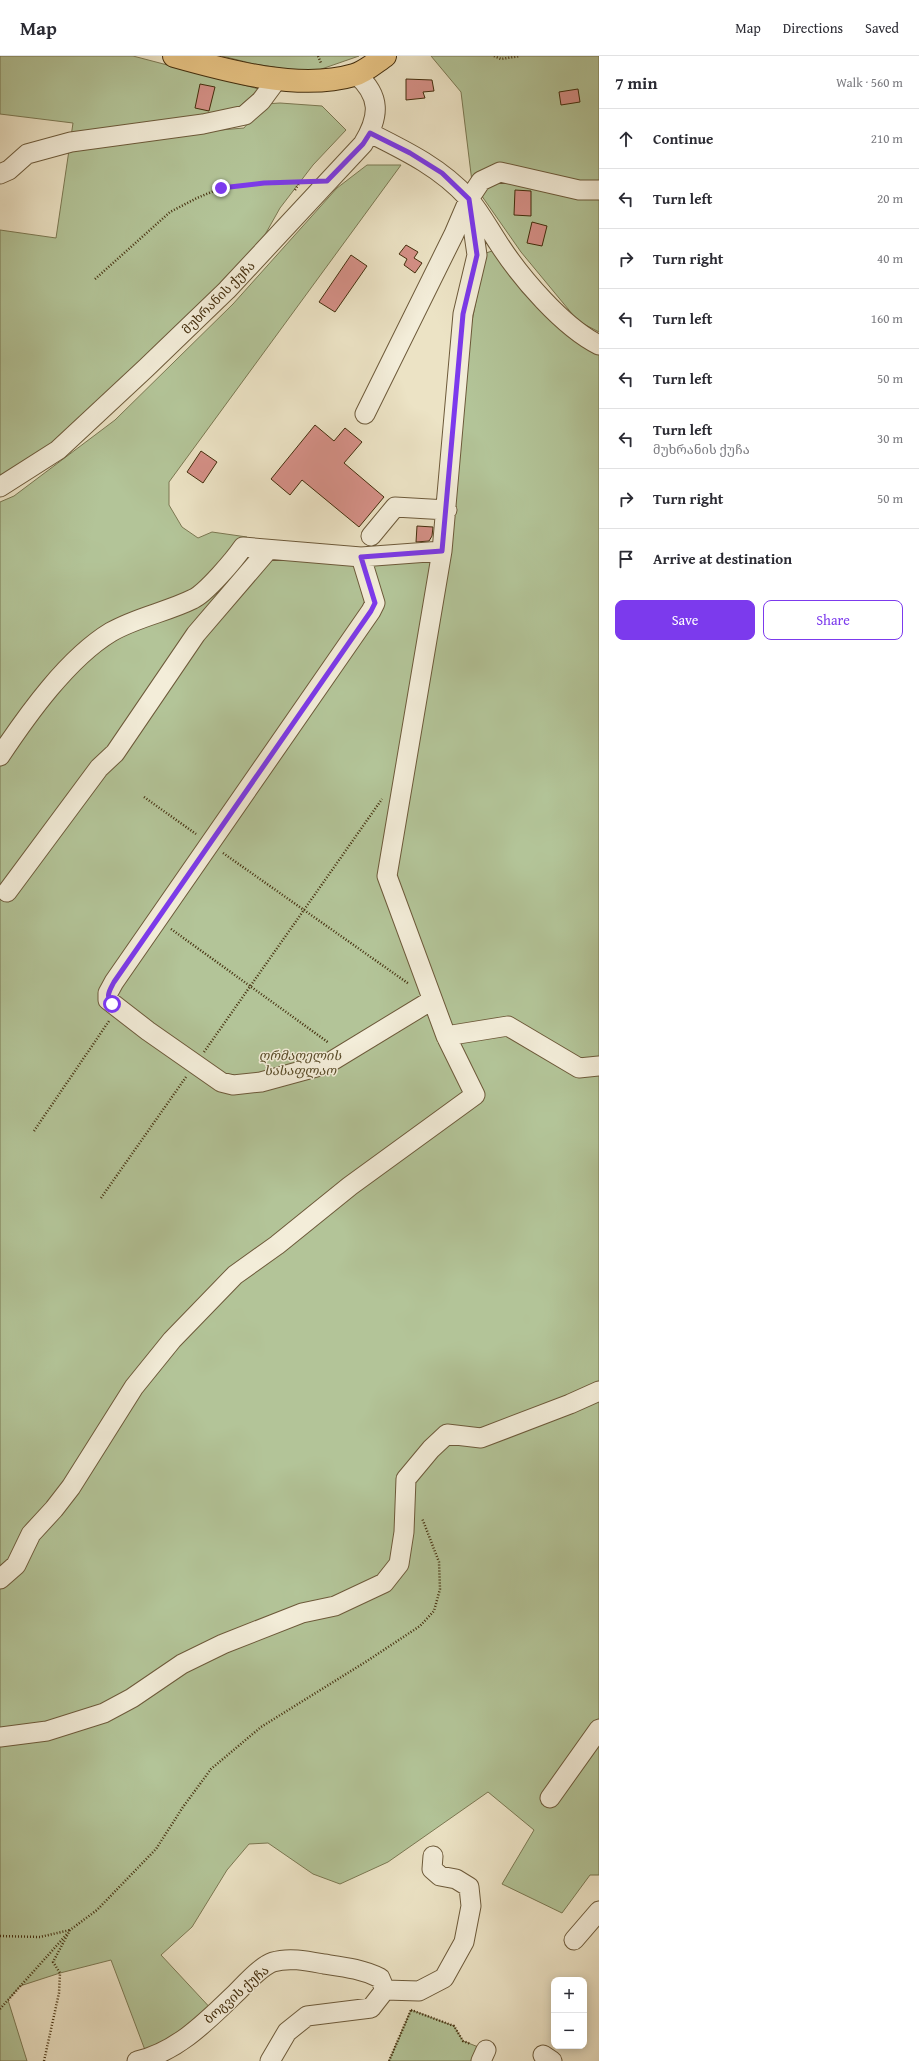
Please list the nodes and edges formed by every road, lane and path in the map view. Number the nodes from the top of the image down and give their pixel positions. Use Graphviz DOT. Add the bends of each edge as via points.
graph roads {
  1 [pos="174,56"];
  2 [pos="385,56"];
  3 [pos="494,56"];
  4 [pos="520,56"];
  5 [pos="356,74"];
  6 [pos="278,78"];
  7 [pos="370,133"];
  8 [pos="0,174"];
  9 [pos="327,181"];
  10 [pos="599,190"];
  11 [pos="469,199"];
  12 [pos="95,279"];
  13 [pos="599,345"];
  14 [pos="365,414"];
  15 [pos="0,487"];
  16 [pos="447,510"];
  17 [pos="371,536"];
  18 [pos="268,550"];
  19 [pos="442,551"];
  20 [pos="361,557"];
  21 [pos="0,756"];
  22 [pos="387,792"];
  23 [pos="144,797"];
  24 [pos="210,843"];
  25 [pos="7,892"];
  26 [pos="304,910"];
  27 [pos="157,919"];
  28 [pos="250,986"];
  29 [pos="432,1000"];
  30 [pos="118,1008"];
  31 [pos="446,1036"];
  32 [pos="344,1054"];
  33 [pos="195,1064"];
  34 [pos="599,1066"];
  35 [pos="34,1131"];
  36 [pos="102,1198"];
  37 [pos="599,1391"];
  38 [pos="420,1511"];
  39 [pos="0,1579"];
  40 [pos="599,1729"];
  41 [pos="0,1737"];
  42 [pos="550,1798"];
  43 [pos="433,1856"];
  44 [pos="599,1911"];
  45 [pos="70,1930"];
  46 [pos="0,1936"];
  47 [pos="574,1940"];
  48 [pos="385,1990"];
  49 [pos="419,1991"];
  50 [pos="0,2009"];
  51 [pos="411,2010"];
  52 [pos="483,2055"];
  53 [pos="44,2061"];
  54 [pos="137,2061"];
  55 [pos="270,2061"];
  56 [pos="389,2061"];
  1 -- 6 [label="main road"];
  2 -- 5 [label="main road"];
  3 -- 4 [label="path" via="501,59"];
  5 -- 6 [label="main road" via="323,82"];
  5 -- 7 [label="street, მუხრანის ქუჩა" via="367,84 376,102 374,123"];
  6 -- 8 [label="street" via="245,115 203,124 71,142 27,154 9,170"];
  7 -- 9 [label="street, მუხრანის ქუჩა" via="363,144"];
  7 -- 11 [label="street" via="442,173"];
  9 -- 12 [label="path" via="264,183 221,188 203,195 170,212"];
  9 -- 15 [label="street, მუხრანის ქუჩა" via="227,290 146,368 58,450"];
  10 -- 11 [label="street" via="579,190 500,172 481,181"];
  11 -- 13 [label="street" via="517,271 567,322"];
  11 -- 14 [label="street"];
  11 -- 16 [label="street" via="477,255 463,314"];
  16 -- 17 [label="street" via="396,507"];
  16 -- 19 [label="street"];
  18 -- 20 [label="street"];
  18 -- 21 [label="street" via="243,547 231,564 194,599 156,612 112,632 76,659"];
  18 -- 25 [label="street" via="196,634 115,753 99,768"];
  19 -- 20 [label="street"];
  19 -- 29 [label="street" via="387,876"];
  20 -- 24 [label="street" via="375,603 371,611"];
  22 -- 26 [label="path"];
  23 -- 24 [label="path"];
  24 -- 26 [label="path"];
  24 -- 27 [label="street"];
  26 -- 28 [label="path"];
  26 -- 29 [label="path"];
  27 -- 28 [label="path"];
  27 -- 30 [label="street" via="108,993 108,1000"];
  28 -- 32 [label="path"];
  28 -- 33 [label="path"];
  29 -- 31 [label="street"];
  29 -- 32 [label="street"];
  30 -- 33 [label="street"];
  30 -- 35 [label="path"];
  31 -- 34 [label="street" via="508,1026 579,1068"];
  31 -- 39 [label="street" via="475,1095 350,1186 235,1275 172,1340 134,1387 71,1487 31,1534 16,1565"];
  32 -- 33 [label="street" via="327,1064 261,1082 233,1084 221,1082"];
  33 -- 36 [label="path"];
  37 -- 41 [label="street" via="481,1438 447,1434 406,1479 404,1532 399,1564 384,1583 335,1606 302,1613 223,1644 182,1664 132,1698 104,1713 47,1732"];
  38 -- 45 [label="path" via="439,1562 440,1589 434,1611 420,1626 261,1727 211,1769 156,1849 96,1910"];
  40 -- 42 [label="street"];
  43 -- 49 [label="street" via="432,1869 440,1876 456,1879 470,1887 471,1906 464,1942 444,1978"];
  44 -- 47 [label="street"];
  45 -- 46 [label="path" via="40,1937"];
  45 -- 50 [label="path"];
  45 -- 53 [label="path" via="53,1962 60,1973 59,1993"];
  48 -- 49 [label="street"];
  48 -- 54 [label="street, ბოგვის ქუჩა" via="380,1978 355,1969 299,1960 272,1962 250,1978 215,2013 177,2044"];
  48 -- 55 [label="street" via="370,2008 307,2016 287,2032"];
  49 -- 51 [label="path"];
  51 -- 52 [label="path" via="454,2026 463,2041"];
  51 -- 56 [label="path"];
}
